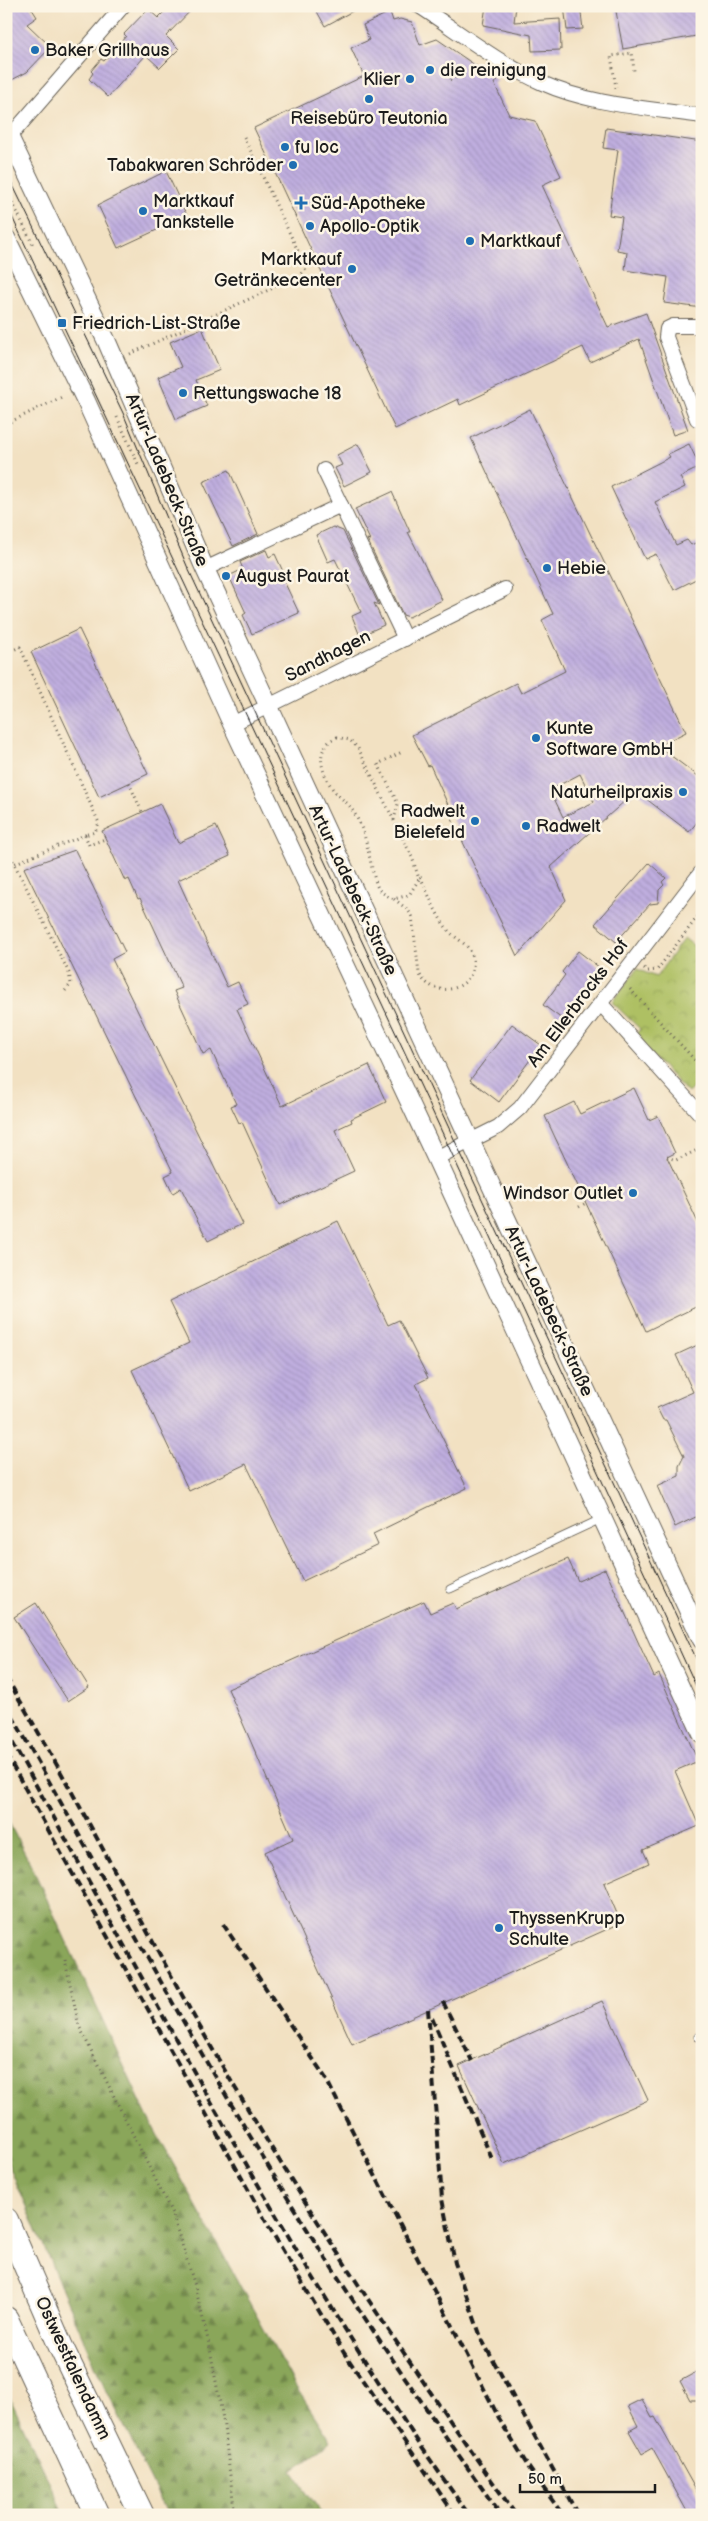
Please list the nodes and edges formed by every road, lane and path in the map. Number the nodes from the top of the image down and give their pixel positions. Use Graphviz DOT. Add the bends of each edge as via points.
graph roads {
  1 [pos="123,6"];
  2 [pos="419,6"];
  3 [pos="498,58"];
  4 [pos="634,71"];
  5 [pos="450,80"];
  6 [pos="610,102"];
  7 [pos="702,116"];
  8 [pos="8,136"];
  9 [pos="244,137"];
  10 [pos="6,189"];
  11 [pos="6,238"];
  12 [pos="33,245"];
  13 [pos="299,254"];
  14 [pos="315,260"];
  15 [pos="702,326"];
  16 [pos="128,355"];
  17 [pos="66,396"];
  18 [pos="117,417"];
  19 [pos="698,419"];
  20 [pos="6,424"];
  21 [pos="138,464"];
  22 [pos="324,470"];
  23 [pos="341,505"];
  24 [pos="205,569"];
  25 [pos="505,589"];
  26 [pos="405,639"];
  27 [pos="6,653"];
  28 [pos="268,707"];
  29 [pos="232,724"];
  30 [pos="402,752"];
  31 [pos="130,783"];
  32 [pos="142,812"];
  33 [pos="394,820"];
  34 [pos="85,836"];
  35 [pos="106,839"];
  36 [pos="6,847"];
  37 [pos="14,863"];
  38 [pos="6,867"];
  39 [pos="702,871"];
  40 [pos="419,873"];
  41 [pos="394,899"];
  42 [pos="702,911"];
  43 [pos="633,962"];
  44 [pos="620,978"];
  45 [pos="65,991"];
  46 [pos="601,1004"];
  47 [pos="702,1068"];
  48 [pos="702,1116"];
  49 [pos="470,1142"];
  50 [pos="702,1148"];
  51 [pos="667,1157"];
  52 [pos="436,1158"];
  53 [pos="586,1203"];
  54 [pos="579,1207"];
  55 [pos="604,1518"];
  56 [pos="450,1589"];
  57 [pos="702,1640"];
  58 [pos="702,1734"];
  59 [pos="65,1960"];
  60 [pos="6,2220"];
  61 [pos="6,2320"];
  62 [pos="97,2515"];
  63 [pos="142,2515"];
  64 [pos="235,2515"];
  1 -- 8 [label="street"];
  2 -- 3 [label="street"];
  3 -- 5 [label="path"];
  3 -- 6 [label="street" via="549,86"];
  4 -- 6 [label="path" via="632,52 611,56 616,88"];
  6 -- 7 [label="street"];
  8 -- 24 [label="street, Artur-Ladebeck-Straße" via="107,342"];
  9 -- 13 [label="path"];
  10 -- 12 [label="path"];
  11 -- 29 [label="street" via="86,401"];
  14 -- 16 [label="path" via="299,276"];
  15 -- 19 [label="street" via="673,326 667,329 666,337"];
  17 -- 20 [label="path"];
  18 -- 21 [label="path"];
  22 -- 23 [label="street"];
  23 -- 24 [label="street"];
  23 -- 26 [label="street"];
  24 -- 28 [label="street, Artur-Ladebeck-Straße"];
  25 -- 26 [label="street, Sandhagen"];
  26 -- 28 [label="street, Sandhagen"];
  27 -- 34 [label="path" via="20,647 99,823 95,832"];
  28 -- 29 [label="street, Sandhagen"];
  28 -- 49 [label="street, Artur-Ladebeck-Straße"];
  29 -- 52 [label="street"];
  30 -- 33 [label="path" via="378,764 398,804"];
  31 -- 32 [label="path"];
  33 -- 40 [label="path"];
  33 -- 41 [label="path" via="354,743 343,737 330,740 322,751 321,763 335,792 359,822 378,888"];
  34 -- 35 [label="path" via="89,845"];
  34 -- 37 [label="path"];
  36 -- 37 [label="path"];
  37 -- 38 [label="path"];
  37 -- 45 [label="path" via="69,973 71,984"];
  39 -- 43 [label="street, Am Ellerbrocks Hof"];
  40 -- 41 [label="path" via="417,885 409,895"];
  40 -- 41 [label="path" via="448,930 472,954 471,974 464,983 454,989 442,990 431,987 424,980 419,973 412,916"];
  42 -- 43 [label="path" via="657,970 648,971"];
  43 -- 44 [label="street, Am Ellerbrocks Hof"];
  44 -- 46 [label="street, Am Ellerbrocks Hof"];
  44 -- 47 [label="path"];
  46 -- 48 [label="street"];
  46 -- 49 [label="street, Am Ellerbrocks Hof" via="520,1108 498,1127"];
  49 -- 52 [label="street, Am Ellerbrocks Hof"];
  49 -- 57 [label="street, Artur-Ladebeck-Straße"];
  50 -- 51 [label="path" via="676,1160"];
  52 -- 55 [label="street"];
  53 -- 54 [label="path"];
  55 -- 56 [label="lane"];
  55 -- 58 [label="street"];
  59 -- 64 [label="path" via="79,2026 172,2213 195,2286 221,2410"];
  60 -- 63 [label="highway, Ostwestfalendamm" via="61,2347"];
  61 -- 62 [label="highway"];
}
